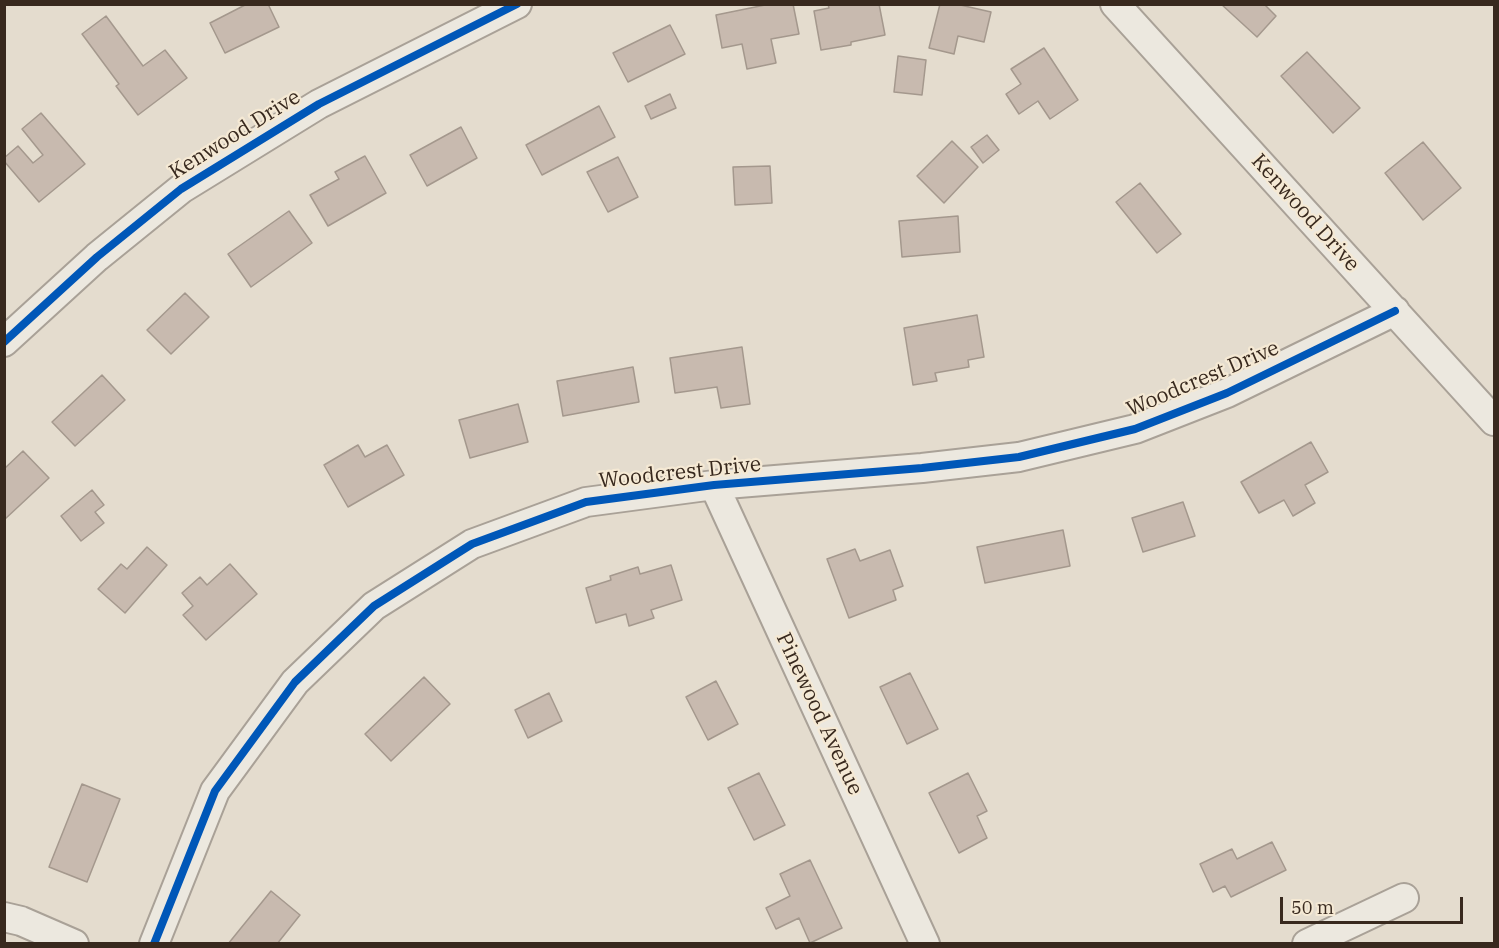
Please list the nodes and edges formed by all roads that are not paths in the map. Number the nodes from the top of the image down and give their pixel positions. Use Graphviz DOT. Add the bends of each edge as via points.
graph roads {
  1 [pos="517,4"];
  2 [pos="1114,4"];
  3 [pos="1395,311"];
  4 [pos="4,342"];
  5 [pos="1494,421"];
  6 [pos="714,485"];
  7 [pos="1404,898"];
  8 [pos="4,917"];
  9 [pos="74,944"];
  10 [pos="154,944"];
  11 [pos="924,944"];
  12 [pos="1306,944"];
  1 -- 4 [label="street, Kenwood Drive" via="319,104 181,189 97,257"];
  2 -- 3 [label="street, Kenwood Drive"];
  3 -- 5 [label="street, Kenwood Drive"];
  3 -- 6 [label="street, Woodcrest Drive" via="1227,393 1135,429 1018,457"];
  6 -- 10 [label="street, Woodcrest Drive" via="586,502 472,544 374,606 295,682 215,791"];
  6 -- 11 [label="street, Pinewood Avenue"];
  7 -- 12 [label="street"];
  8 -- 9 [label="street"];
}
